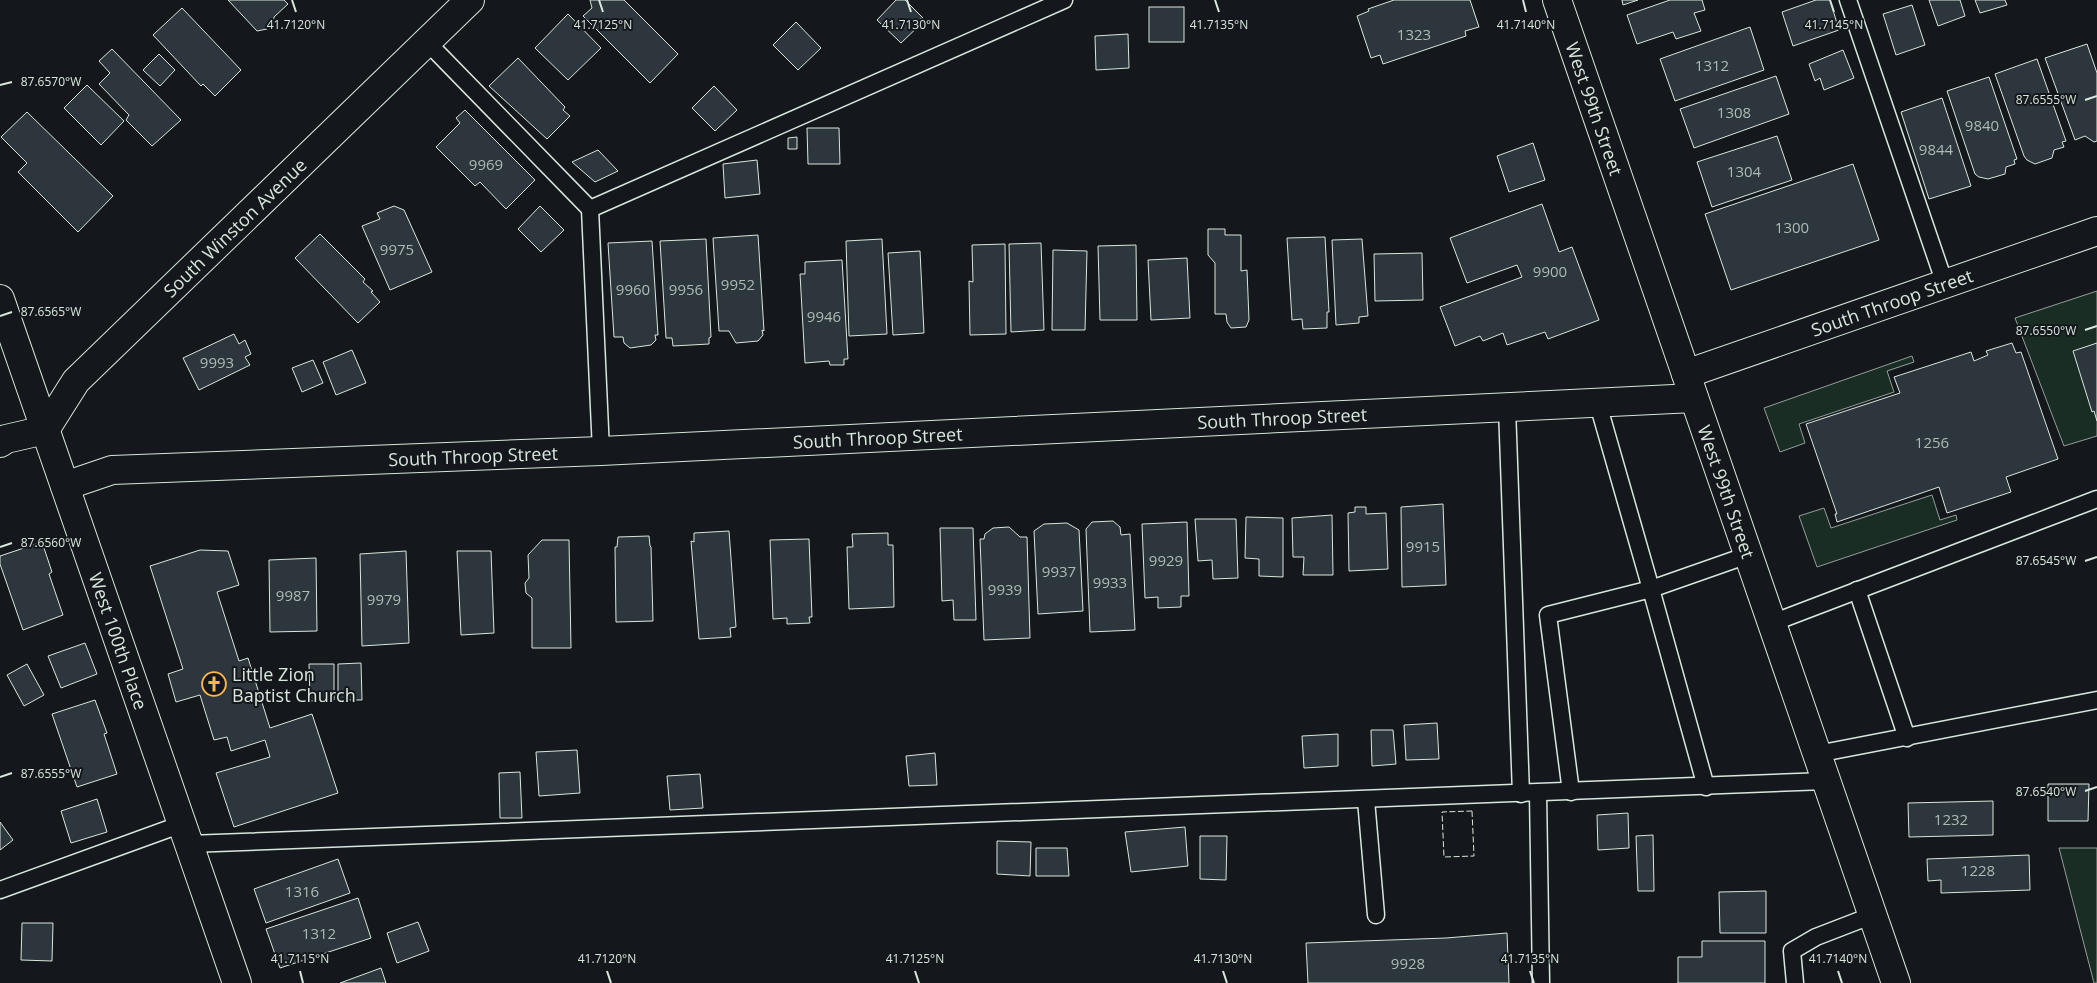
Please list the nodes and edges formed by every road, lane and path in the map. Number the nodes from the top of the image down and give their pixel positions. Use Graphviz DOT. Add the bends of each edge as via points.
graph roads {
  1 [pos="470,0"];
  2 [pos="1064,0"];
  3 [pos="1557,0"];
  4 [pos="1852,1"];
  5 [pos="427,42"];
  6 [pos="590,209"];
  7 [pos="2097,231"];
  8 [pos="1944,284"];
  9 [pos="0,299"];
  10 [pos="1690,386"];
  11 [pos="1598,404"];
  12 [pos="1507,408"];
  13 [pos="45,430"];
  14 [pos="0,443"];
  15 [pos="601,450"];
  16 [pos="65,486"];
  17 [pos="2097,498"];
  18 [pos="1748,555"];
  19 [pos="1651,589"];
  20 [pos="1857,590"];
  21 [pos="1772,623"];
  22 [pos="2097,700"];
  23 [pos="1907,738"];
  24 [pos="1817,754"];
  25 [pos="1826,781"];
  26 [pos="1706,787"];
  27 [pos="1571,792"];
  28 [pos="1538,793"];
  29 [pos="1521,794"];
  30 [pos="1366,800"];
  31 [pos="185,834"];
  32 [pos="0,890"];
  33 [pos="1376,915"];
  34 [pos="1873,915"];
  35 [pos="236,983"];
  36 [pos="1542,983"];
  37 [pos="1795,983"];
  38 [pos="1896,983"];
  1 -- 5 [label="street, South Winston Avenue"];
  2 -- 6 [label="lane"];
  3 -- 10 [label="street, West 99th Street"];
  4 -- 8 [label="lane"];
  5 -- 6 [label="lane"];
  5 -- 13 [label="street, South Winston Avenue" via="76,381"];
  6 -- 15 [label="lane"];
  7 -- 8 [label="street, South Throop Street"];
  8 -- 10 [label="street, South Throop Street"];
  9 -- 13 [label="street, West 100th Place"];
  10 -- 11 [label="street, South Throop Street"];
  10 -- 18 [label="street, West 99th Street"];
  11 -- 12 [label="street, South Throop Street"];
  11 -- 19 [label="lane"];
  12 -- 15 [label="street, South Throop Street"];
  12 -- 29 [label="lane"];
  13 -- 14 [label="street"];
  13 -- 16 [label="street, West 100th Place"];
  15 -- 16 [label="street, South Throop Street" via="112,470"];
  16 -- 31 [label="street, West 100th Place"];
  17 -- 20 [label="lane"];
  18 -- 19 [label="lane"];
  18 -- 21 [label="street, West 99th Street"];
  19 -- 26 [label="lane"];
  19 -- 27 [label="lane" via="1548,615"];
  20 -- 21 [label="lane"];
  20 -- 23 [label="lane"];
  21 -- 24 [label="street, West 99th Street"];
  22 -- 23 [label="lane"];
  23 -- 24 [label="lane"];
  24 -- 25 [label="street, West 99th Street"];
  25 -- 26 [label="lane"];
  25 -- 34 [label="street, West 99th Street"];
  26 -- 27 [label="lane"];
  27 -- 28 [label="lane"];
  28 -- 29 [label="lane"];
  28 -- 36 [label="lane"];
  29 -- 30 [label="lane"];
  30 -- 31 [label="lane"];
  30 -- 33 [label="lane"];
  31 -- 32 [label="lane"];
  31 -- 35 [label="street, West 100th Place"];
  34 -- 37 [label="lane" via="1816,937 1792,951"];
  34 -- 38 [label="street, West 99th Street"];
}
